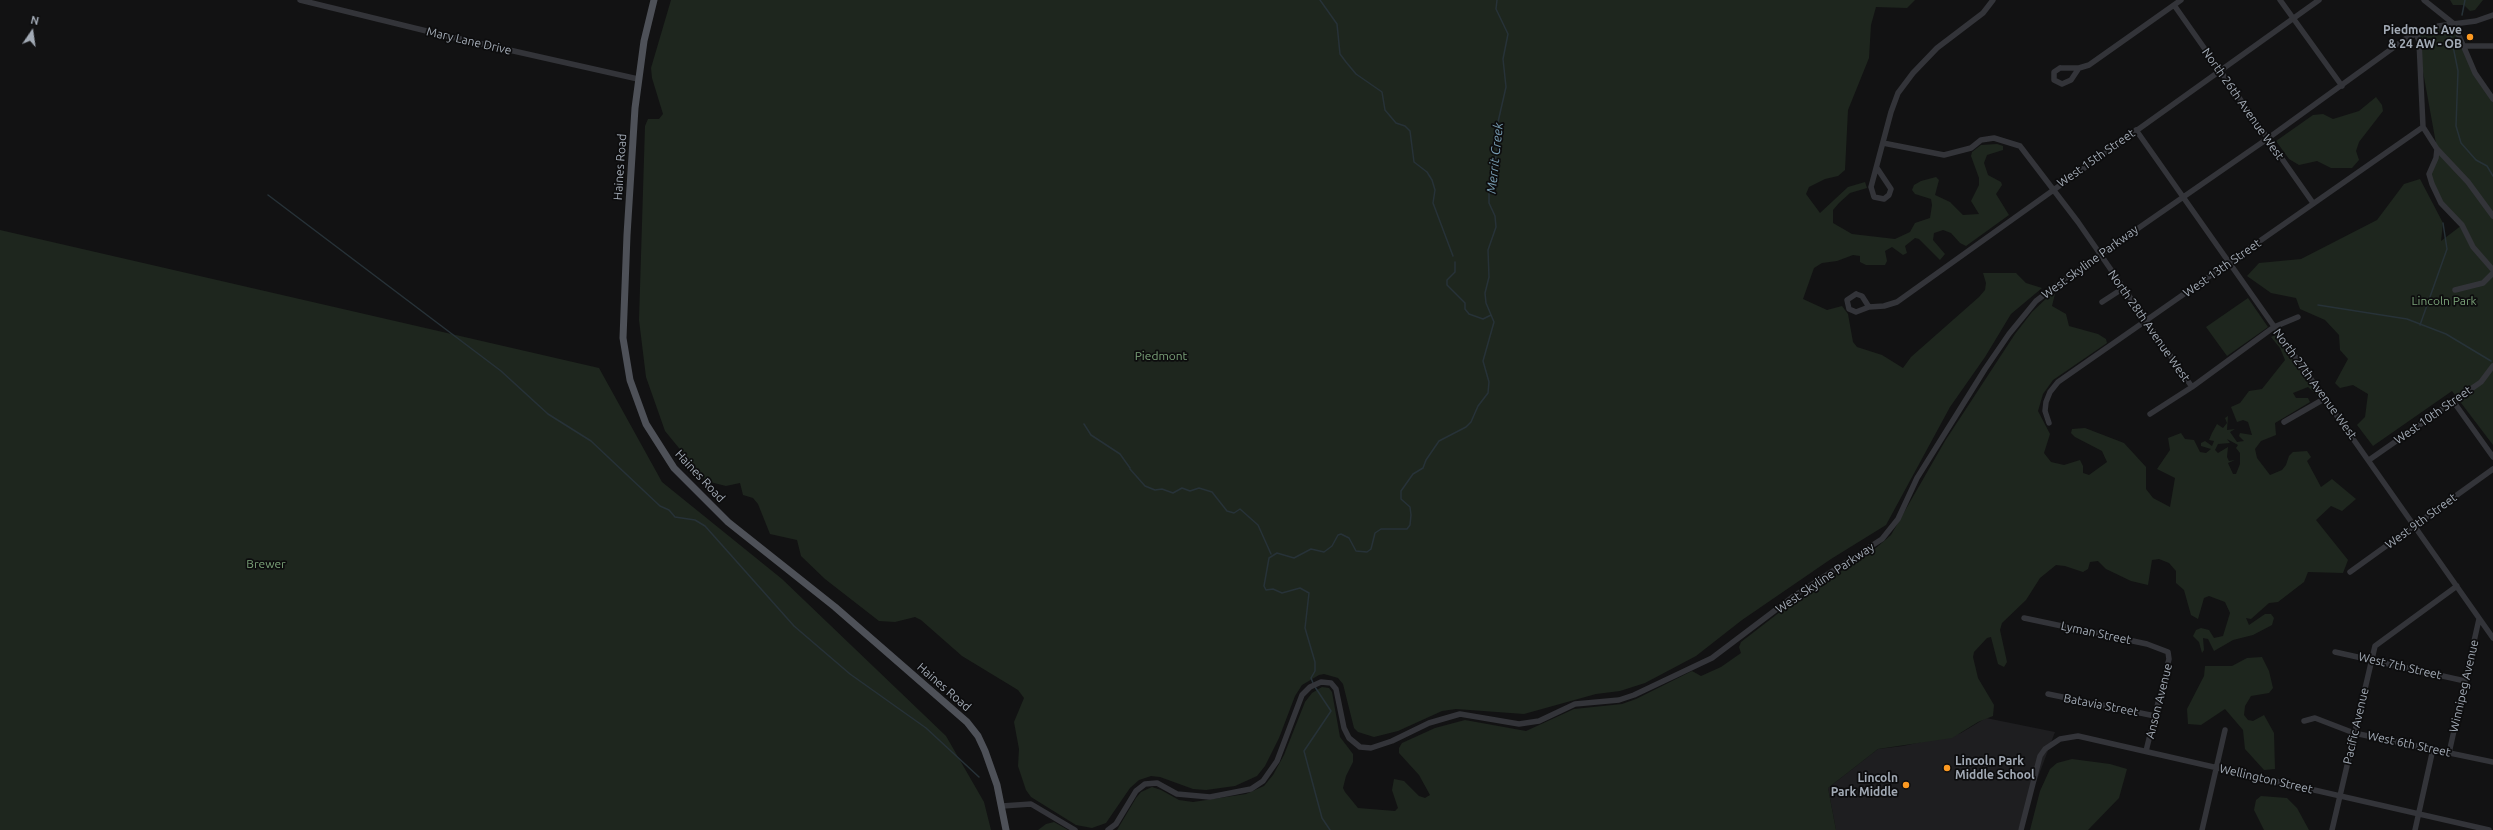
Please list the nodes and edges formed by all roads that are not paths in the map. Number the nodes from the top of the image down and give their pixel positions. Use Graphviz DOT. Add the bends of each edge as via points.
graph roads {
  1 [pos="300,0"];
  2 [pos="654,0"];
  3 [pos="1993,0"];
  4 [pos="2181,0"];
  5 [pos="2280,0"];
  6 [pos="2319,0"];
  7 [pos="2424,0"];
  8 [pos="2174,6"];
  9 [pos="2493,15"];
  10 [pos="2294,19"];
  11 [pos="2454,24"];
  12 [pos="2416,32"];
  13 [pos="2464,46"];
  14 [pos="2493,46"];
  15 [pos="2079,68"];
  16 [pos="2220,71"];
  17 [pos="638,79"];
  18 [pos="2342,86"];
  19 [pos="2493,99"];
  20 [pos="2423,127"];
  21 [pos="2136,130"];
  22 [pos="2267,139"];
  23 [pos="1883,143"];
  24 [pos="2437,149"];
  25 [pos="1877,168"];
  26 [pos="2053,189"];
  27 [pos="2184,196"];
  28 [pos="2313,203"];
  29 [pos="2493,216"];
  30 [pos="2099,255"];
  31 [pos="2230,263"];
  32 [pos="2493,271"];
  33 [pos="2122,289"];
  34 [pos="2455,290"];
  35 [pos="2102,302"];
  36 [pos="1870,307"];
  37 [pos="2298,317"];
  38 [pos="2145,322"];
  39 [pos="2274,327"];
  40 [pos="2493,366"];
  41 [pos="2192,387"];
  42 [pos="2324,399"];
  43 [pos="2453,401"];
  44 [pos="2150,414"];
  45 [pos="2284,422"];
  46 [pos="2049,423"];
  47 [pos="2493,457"];
  48 [pos="2369,460"];
  49 [pos="2493,469"];
  50 [pos="2415,527"];
  51 [pos="2350,572"];
  52 [pos="2457,586"];
  53 [pos="2024,618"];
  54 [pos="2479,618"];
  55 [pos="2493,638"];
  56 [pos="2168,652"];
  57 [pos="2335,652"];
  58 [pos="2370,660"];
  59 [pos="2465,681"];
  60 [pos="2048,694"];
  61 [pos="2155,716"];
  62 [pos="2304,721"];
  63 [pos="2225,730"];
  64 [pos="2354,733"];
  65 [pos="2433,749"];
  66 [pos="2146,751"];
  67 [pos="2449,753"];
  68 [pos="2493,762"];
  69 [pos="2216,768"];
  70 [pos="2340,795"];
  71 [pos="1002,806"];
  72 [pos="2419,814"];
  73 [pos="1006,830"];
  74 [pos="1075,830"];
  75 [pos="1108,830"];
  76 [pos="2021,830"];
  77 [pos="2202,830"];
  78 [pos="2332,830"];
  79 [pos="2415,830"];
  80 [pos="2489,830"];
  1 -- 17 [label="street, Mary Lane Drive"];
  2 -- 17 [label="main road, Haines Road"];
  3 -- 23 [label="street" via="1983,13 1937,48 1913,73 1898,93"];
  4 -- 8 [label="street"];
  5 -- 10 [label="street"];
  6 -- 10 [label="street, West 15th Street"];
  7 -- 11 [label="street"];
  8 -- 15 [label="street" via="2089,65"];
  8 -- 16 [label="street, North 26th Avenue West"];
  9 -- 11 [label="street, West Skyline Parkway" via="2476,22"];
  10 -- 16 [label="street, West 15th Street"];
  10 -- 18 [label="street"];
  11 -- 12 [label="street, West Skyline Parkway"];
  11 -- 13 [label="street"];
  12 -- 18 [label="street, West Skyline Parkway"];
  12 -- 20 [label="street" via="2419,40"];
  13 -- 14 [label="street"];
  13 -- 19 [label="street" via="2475,73"];
  16 -- 21 [label="street, West 15th Street"];
  16 -- 22 [label="street, North 26th Avenue West"];
  17 -- 71 [label="main road, Haines Road" via="623,338 630,380 646,424 674,468 728,522 835,607 967,722 985,751"];
  18 -- 22 [label="street, West Skyline Parkway"];
  20 -- 24 [label="street"];
  20 -- 28 [label="street, West 13th Street"];
  21 -- 26 [label="street, West 15th Street"];
  21 -- 27 [label="street, North 27th Avenue West"];
  22 -- 27 [label="street, West Skyline Parkway"];
  22 -- 28 [label="street, North 26th Avenue West"];
  23 -- 25 [label="street"];
  23 -- 26 [label="street, North 28th Avenue West" via="1944,155 1971,148 1982,140 1994,138 2008,141 2020,146"];
  24 -- 29 [label="street" via="2468,182"];
  24 -- 32 [label="street" via="2429,174 2440,202 2462,225 2473,247"];
  25 -- 25 [label="street" via="1871,191 1874,197 1881,200 1887,198 1891,189"];
  26 -- 30 [label="street, North 28th Avenue West"];
  26 -- 36 [label="street, West 15th Street" via="1897,302"];
  27 -- 30 [label="street, West Skyline Parkway"];
  27 -- 31 [label="street, North 27th Avenue West"];
  28 -- 31 [label="street, West 13th Street"];
  30 -- 33 [label="street, North 28th Avenue West"];
  30 -- 75 [label="street, West Skyline Parkway" via="2036,301 2009,334 1917,478 1898,519 1882,539 1794,596 1712,658 1619,700 1575,704 1539,721 1519,724 1460,714 1429,723 1371,748 1360,747 1348,738 1336,689 1328,682 1318,683 1310,687 1300,700 1276,761 1263,780 1251,789 1210,797 1177,794 1157,784 1145,784 1136,791 1116,824"];
  31 -- 38 [label="street, West 13th Street"];
  31 -- 39 [label="street, North 27th Avenue West"];
  32 -- 34 [label="street" via="2483,283"];
  33 -- 35 [label="street"];
  33 -- 38 [label="street, North 28th Avenue West"];
  37 -- 39 [label="street"];
  38 -- 41 [label="street, North 28th Avenue West"];
  38 -- 46 [label="street, West 13th Street" via="2052,388 2045,407"];
  39 -- 41 [label="street"];
  39 -- 42 [label="street, North 27th Avenue West"];
  40 -- 43 [label="street, West 10th Street" via="2481,382"];
  41 -- 44 [label="street"];
  42 -- 45 [label="street"];
  42 -- 48 [label="street, North 27th Avenue West"];
  43 -- 47 [label="street"];
  43 -- 48 [label="street, West 10th Street"];
  48 -- 50 [label="street, North 27th Avenue West"];
  49 -- 50 [label="street, West 9th Street"];
  50 -- 51 [label="street, West 9th Street"];
  50 -- 52 [label="street, North 27th Avenue West"];
  52 -- 54 [label="street, North 27th Avenue West"];
  52 -- 58 [label="street, Pacific Avenue" via="2375,646"];
  53 -- 56 [label="street, Lyman Street" via="2147,644"];
  54 -- 55 [label="street, North 27th Avenue West"];
  54 -- 59 [label="street, Winnipeg Avenue"];
  56 -- 61 [label="street, Anson Avenue" via="2169,659"];
  57 -- 58 [label="street, West 7th Street"];
  58 -- 59 [label="street, West 7th Street"];
  58 -- 64 [label="street, Pacific Avenue"];
  59 -- 67 [label="street, Winnipeg Avenue"];
  60 -- 61 [label="street, Batavia Street"];
  61 -- 66 [label="street, Anson Avenue"];
  62 -- 64 [label="street, West 6th Street" via="2315,718"];
  63 -- 69 [label="street"];
  64 -- 65 [label="street, West 6th Street"];
  64 -- 70 [label="street, Pacific Avenue"];
  65 -- 67 [label="street, West 6th Street"];
  65 -- 72 [label="street"];
  66 -- 69 [label="street, Wellington Street"];
  66 -- 76 [label="street, Wellington Street" via="2078,736 2060,739 2045,749 2040,756"];
  67 -- 68 [label="street, West 6th Street"];
  69 -- 70 [label="street, Wellington Street"];
  69 -- 77 [label="street"];
  70 -- 72 [label="street, Wellington Street"];
  70 -- 78 [label="street, Pacific Avenue"];
  71 -- 73 [label="main road, Haines Road"];
  71 -- 74 [label="street" via="1016,803 1032,804"];
  72 -- 79 [label="street"];
  72 -- 80 [label="street, Wellington Street"];
}
